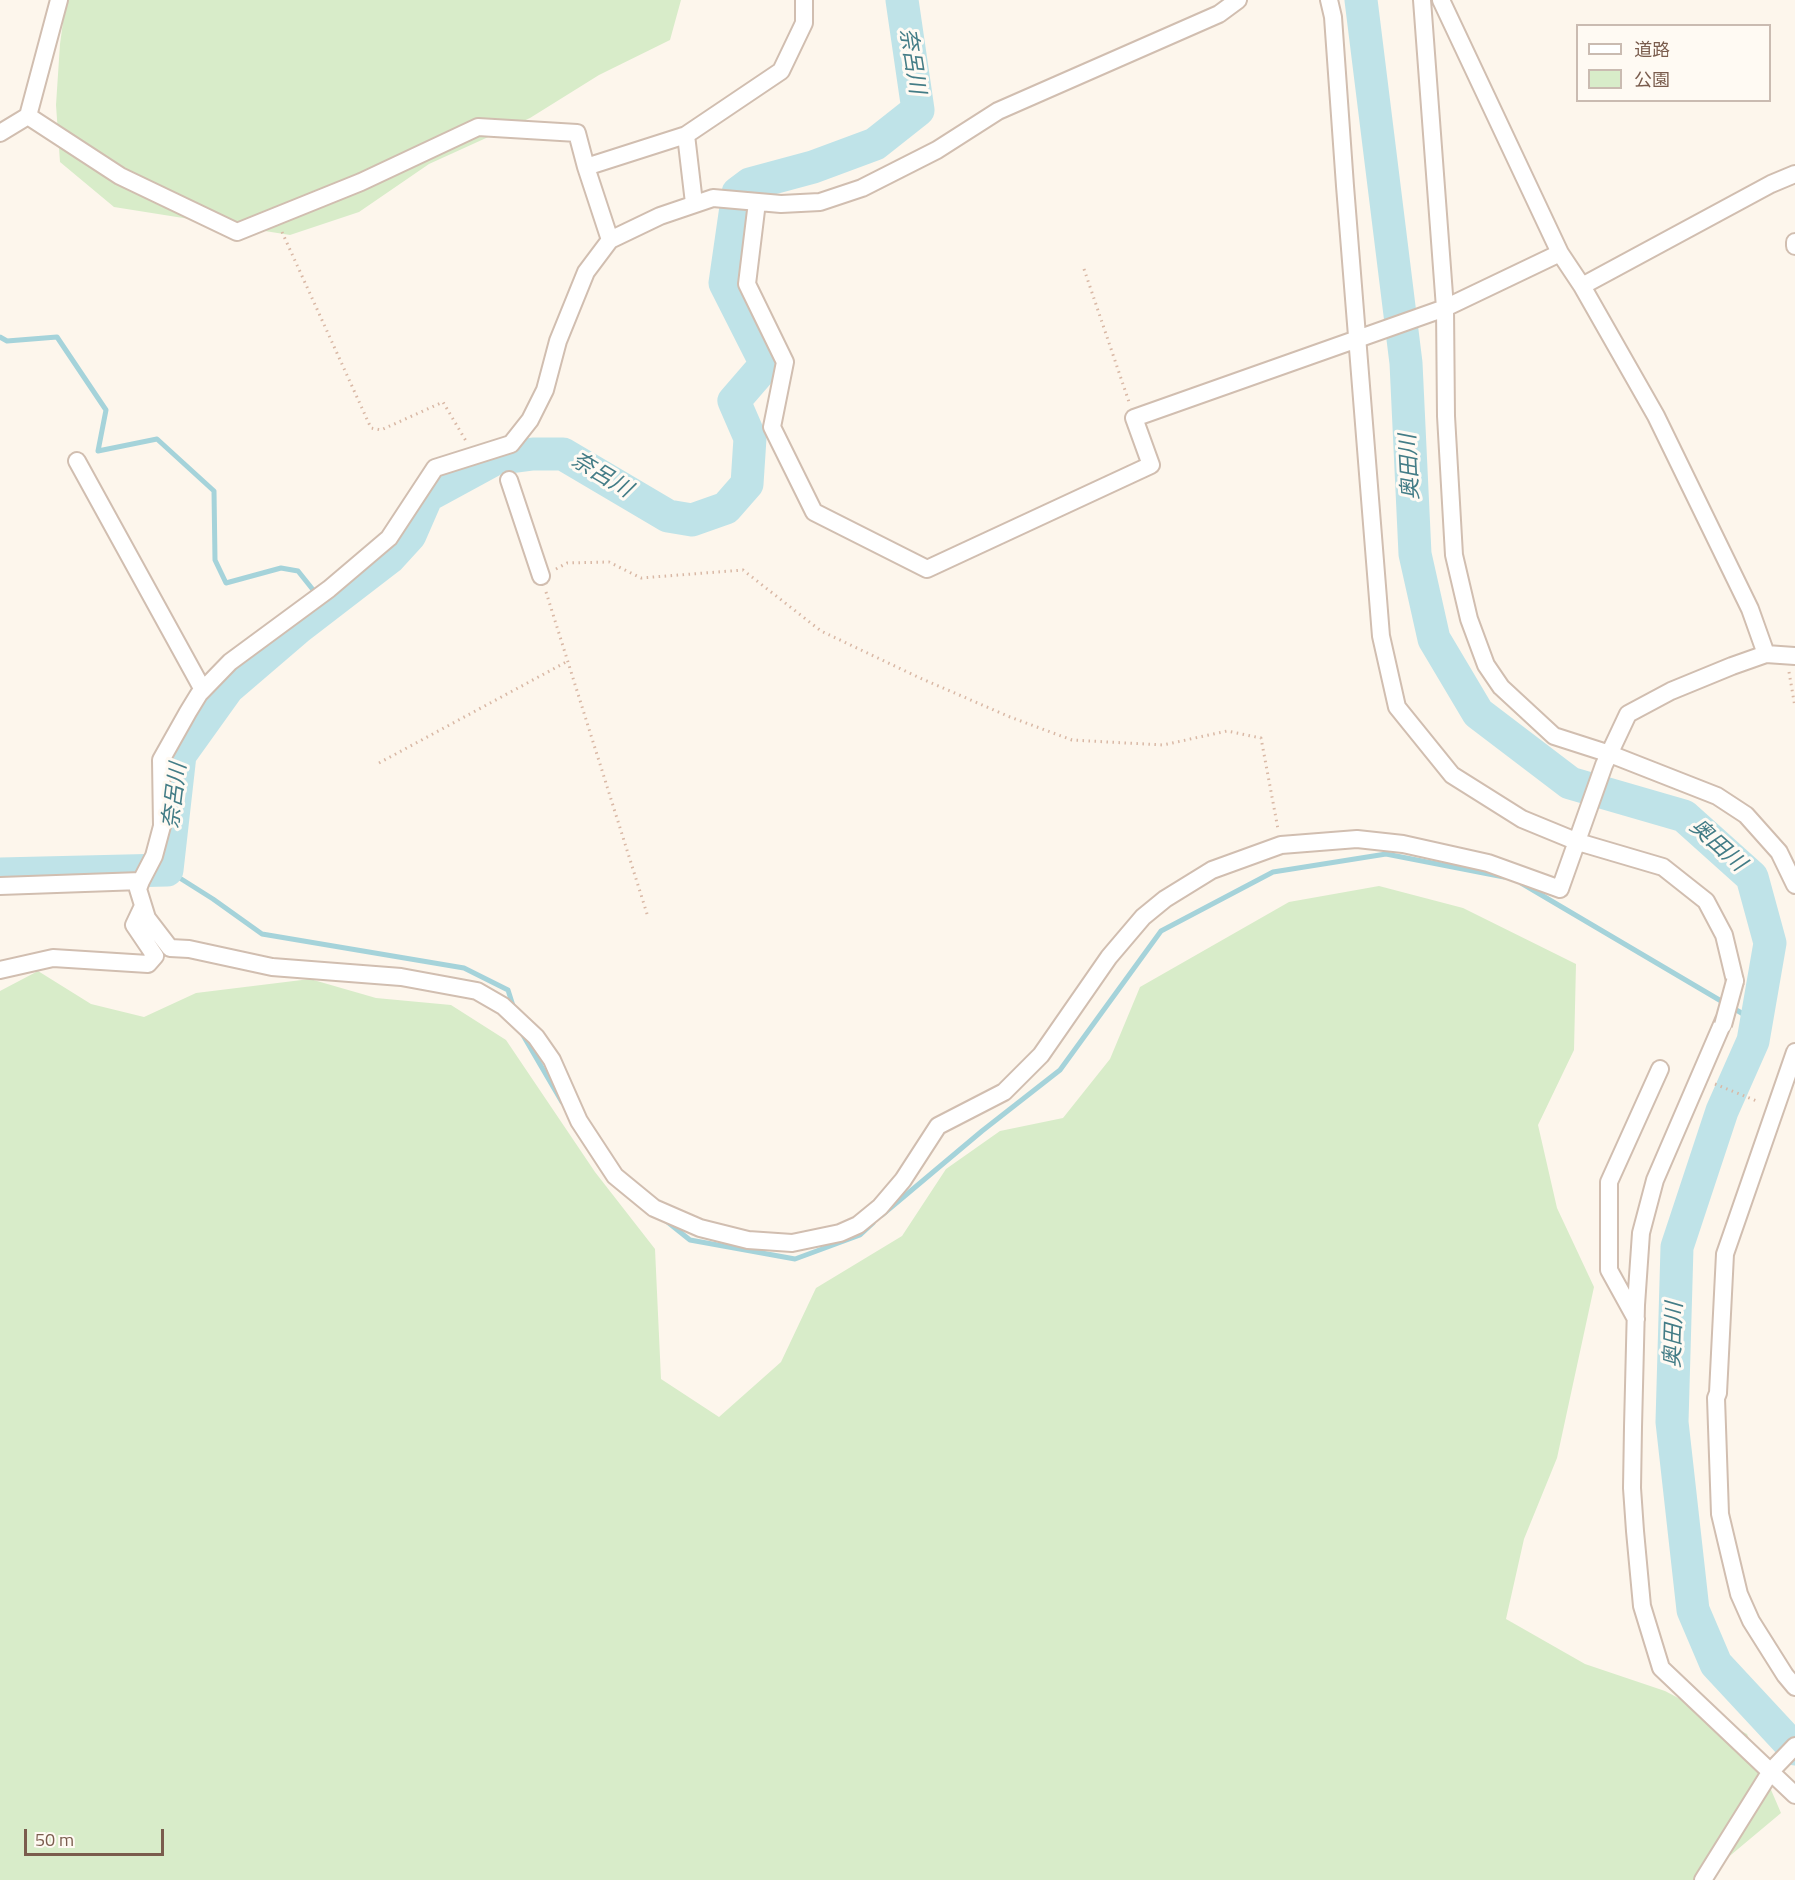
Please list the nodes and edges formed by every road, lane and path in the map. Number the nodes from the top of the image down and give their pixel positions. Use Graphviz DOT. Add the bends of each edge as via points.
graph roads {
  1 [pos="59,0"];
  2 [pos="804,0"];
  3 [pos="1238,0"];
  4 [pos="1329,0"];
  5 [pos="1422,0"];
  6 [pos="1447,2"];
  7 [pos="28,116"];
  8 [pos="0,132"];
  9 [pos="686,135"];
  10 [pos="586,167"];
  11 [pos="1795,174"];
  12 [pos="751,202"];
  13 [pos="694,203"];
  14 [pos="275,217"];
  15 [pos="610,240"];
  16 [pos="1560,253"];
  17 [pos="1084,269"];
  18 [pos="1582,286"];
  19 [pos="1445,308"];
  20 [pos="1365,337"];
  21 [pos="1134,418"];
  22 [pos="475,455"];
  23 [pos="77,460"];
  24 [pos="509,480"];
  25 [pos="541,576"];
  26 [pos="1766,654"];
  27 [pos="1790,656"];
  28 [pos="568,661"];
  29 [pos="203,690"];
  30 [pos="1795,707"];
  31 [pos="1607,760"];
  32 [pos="379,763"];
  33 [pos="1581,834"];
  34 [pos="1281,845"];
  35 [pos="141,881"];
  36 [pos="1795,885"];
  37 [pos="0,886"];
  38 [pos="144,906"];
  39 [pos="648,917"];
  40 [pos="0,970"];
  41 [pos="1795,1052"];
  42 [pos="1660,1069"];
  43 [pos="1699,1078"];
  44 [pos="1776,1108"];
  45 [pos="1636,1319"];
  46 [pos="1795,1687"];
  47 [pos="1795,1746"];
  48 [pos="1771,1771"];
  49 [pos="1795,1795"];
  50 [pos="1703,1880"];
  1 -- 7 [label="street"];
  2 -- 9 [label="street" via="804,23 781,71"];
  3 -- 12 [label="street" via="1219,14 998,111 938,150 862,188 820,202"];
  4 -- 20 [label="street"];
  5 -- 19 [label="street"];
  6 -- 16 [label="street"];
  7 -- 8 [label="street"];
  7 -- 14 [label="street" via="120,176 237,232"];
  9 -- 10 [label="street"];
  9 -- 13 [label="street"];
  10 -- 14 [label="street" via="578,133 478,127"];
  10 -- 15 [label="street"];
  11 -- 18 [label="street"];
  12 -- 13 [label="street" via="713,198"];
  12 -- 21 [label="street" via="747,284 785,362 772,427 814,512 927,569 1152,465"];
  13 -- 15 [label="street"];
  14 -- 22 [label="path" via="371,428 381,430 443,402"];
  15 -- 22 [label="street" via="586,272 558,341 545,390 530,420 511,444"];
  16 -- 18 [label="street"];
  16 -- 19 [label="street"];
  17 -- 21 [label="path"];
  18 -- 26 [label="street" via="1656,416 1750,609"];
  19 -- 20 [label="street"];
  19 -- 31 [label="street" via="1454,555 1469,619 1486,665 1501,687 1554,736"];
  20 -- 21 [label="street"];
  20 -- 33 [label="street" via="1381,636 1397,707 1452,776 1522,819"];
  22 -- 29 [label="street" via="435,468 389,538 329,589 230,662"];
  23 -- 29 [label="street"];
  24 -- 25 [label="street"];
  25 -- 28 [label="path"];
  25 -- 34 [label="path" via="567,563 609,562 641,578 743,570 821,631 920,678 1072,740 1163,745 1227,731 1261,738"];
  26 -- 27 [label="street"];
  26 -- 31 [label="street" via="1671,691 1628,714"];
  27 -- 30 [label="path"];
  28 -- 32 [label="path"];
  28 -- 39 [label="path"];
  29 -- 35 [label="street" via="161,760 162,826 154,856"];
  31 -- 33 [label="street"];
  31 -- 36 [label="street" via="1717,796 1746,815 1779,852"];
  33 -- 34 [label="street" via="1560,889 1488,863 1403,844 1357,839"];
  33 -- 43 [label="street, bridge" via="1663,867 1706,901 1724,935 1735,981 1723,1025 1724,1020"];
  34 -- 38 [label="street" via="1212,870 1165,899 1143,917 1109,957 1041,1055 1004,1092 938,1126 880,1207 858,1225 840,1233 792,1243 748,1240 700,1228 654,1208 615,1176 579,1121 552,1060 531,1031 503,1006 477,991 401,977 272,967 170,948 147,918"];
  35 -- 37 [label="street"];
  35 -- 38 [label="street" via="138,889"];
  38 -- 40 [label="street" via="134,924 155,956 148,964 53,958"];
  41 -- 44 [label="street"];
  42 -- 45 [label="street" via="1609,1182 1609,1270"];
  43 -- 44 [label="path"];
  43 -- 45 [label="street" via="1655,1180 1641,1233"];
  44 -- 46 [label="street" via="1725,1254 1716,1398 1720,1514 1739,1594 1750,1622"];
  45 -- 48 [label="street" via="1632,1488 1642,1606 1661,1668"];
  47 -- 48 [label="street"];
  48 -- 49 [label="street"];
  48 -- 50 [label="street"];
}
